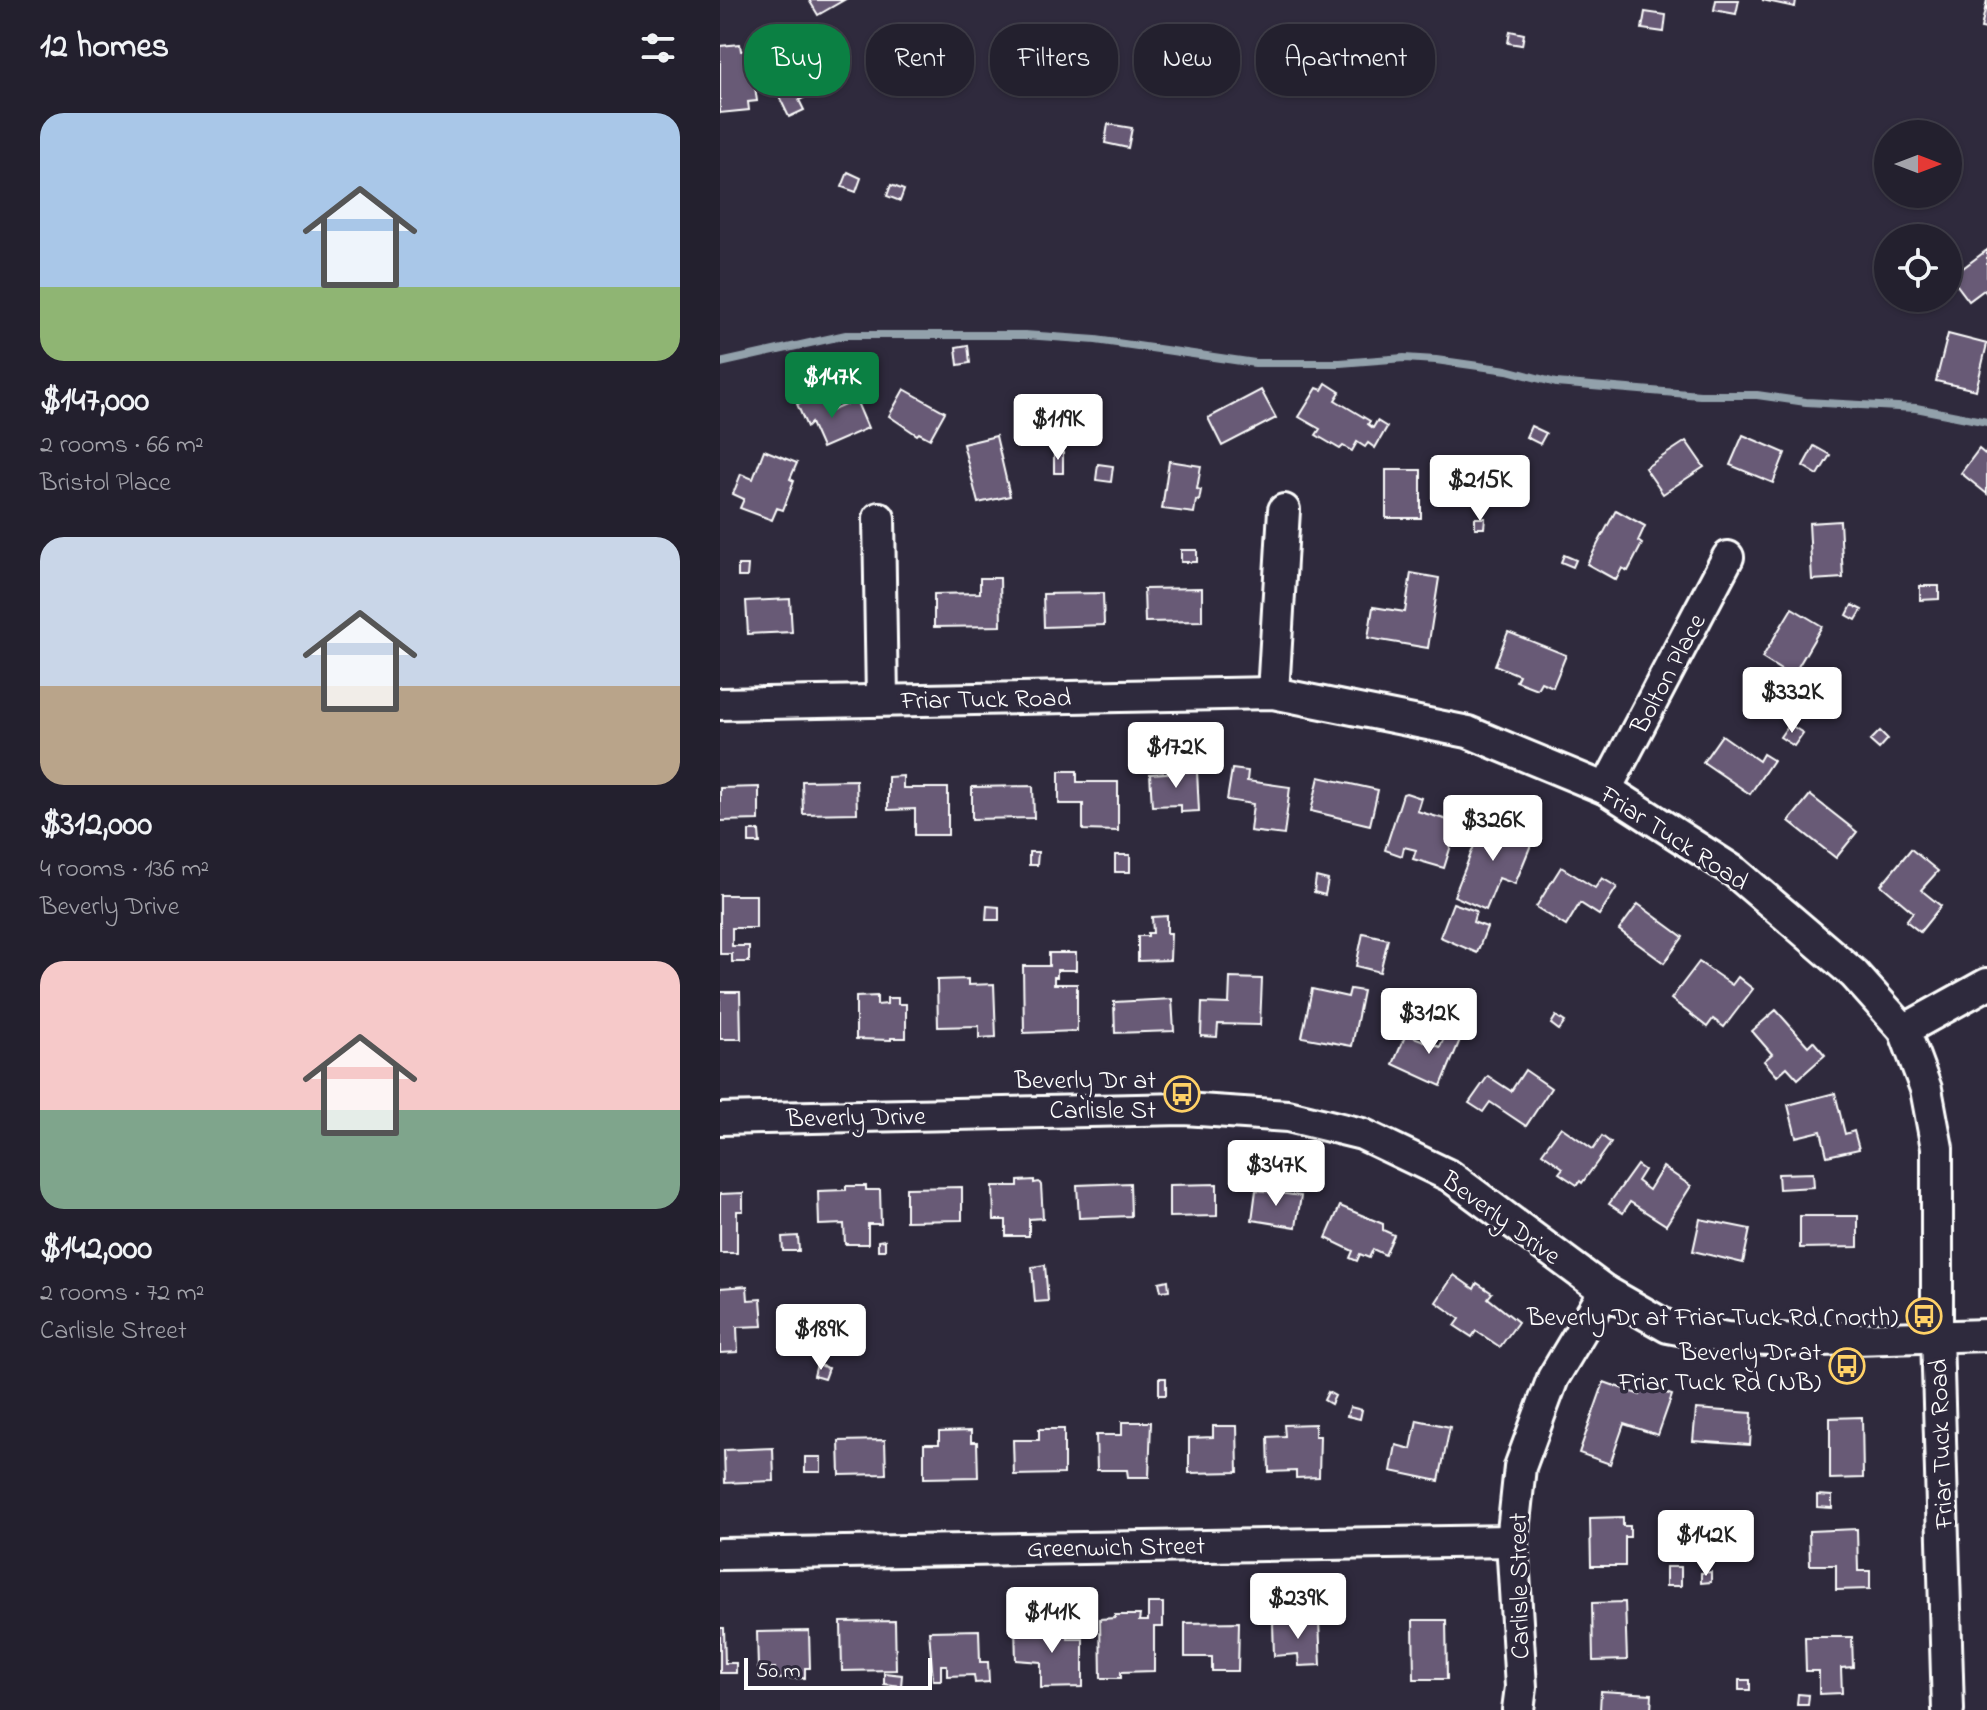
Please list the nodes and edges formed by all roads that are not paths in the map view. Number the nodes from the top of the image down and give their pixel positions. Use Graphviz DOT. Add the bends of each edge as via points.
graph roads {
  1 [pos="1284,510"];
  2 [pos="879,518"];
  3 [pos="1728,557"];
  4 [pos="1273,693"];
  5 [pos="882,699"];
  6 [pos="720,704"];
  7 [pos="1606,789"];
  8 [pos="1987,984"];
  9 [pos="1904,1030"];
  10 [pos="720,1119"];
  11 [pos="1605,1291"];
  12 [pos="1987,1335"];
  13 [pos="1937,1336"];
  14 [pos="1512,1541"];
  15 [pos="720,1554"];
  16 [pos="1518,1710"];
  17 [pos="1948,1710"];
  1 -- 4 [label="street"];
  2 -- 5 [label="street"];
  3 -- 7 [label="street, Bolton Place"];
  4 -- 5 [label="street, Friar Tuck Road"];
  4 -- 7 [label="street, Friar Tuck Road" via="1468,732"];
  5 -- 6 [label="street, Friar Tuck Road"];
  7 -- 9 [label="street, Friar Tuck Road" via="1735,872 1854,974"];
  8 -- 9 [label="street"];
  9 -- 13 [label="street, Friar Tuck Road" via="1926,1089 1937,1148"];
  10 -- 11 [label="street, Beverly Drive" via="1184,1109 1288,1116 1362,1134 1450,1176"];
  11 -- 13 [label="street, Beverly Drive" via="1668,1327 1727,1338"];
  11 -- 14 [label="street, Carlisle Street" via="1553,1378 1520,1467"];
  12 -- 13 [label="street, Beverly Drive"];
  13 -- 17 [label="street, Friar Tuck Road"];
  14 -- 15 [label="street, Greenwich Street"];
  14 -- 16 [label="street, Carlisle Street"];
}
